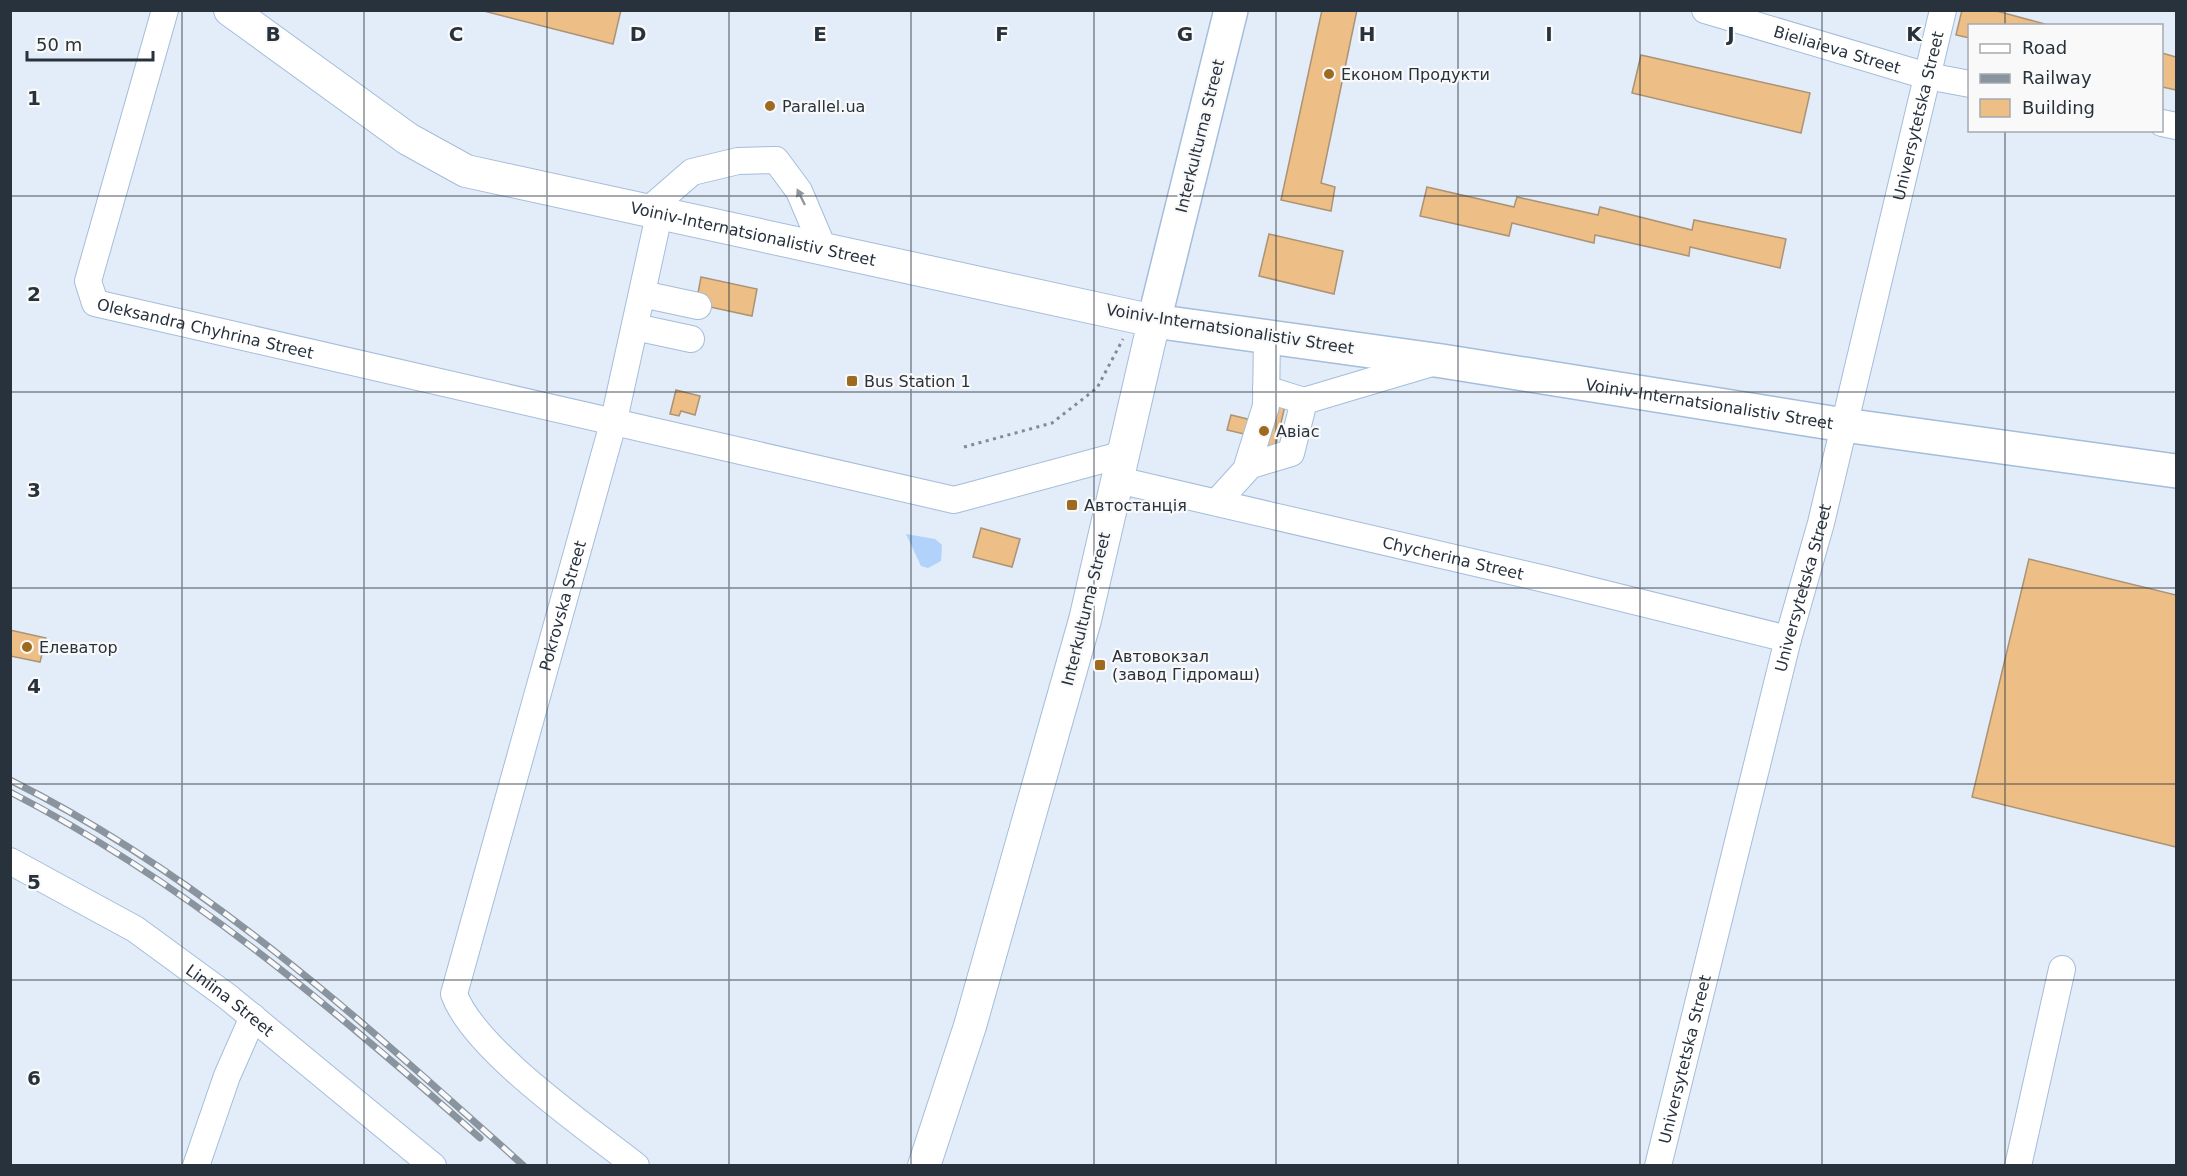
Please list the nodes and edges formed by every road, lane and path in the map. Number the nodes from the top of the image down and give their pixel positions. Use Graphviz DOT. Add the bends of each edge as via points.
graph roads {
  1 [pos="165,10"];
  2 [pos="230,10"];
  3 [pos="1231,10"];
  4 [pos="1705,10"];
  5 [pos="1943,10"];
  6 [pos="1927,76"];
  7 [pos="1968,84"];
  8 [pos="652,213"];
  9 [pos="824,250"];
  10 [pos="642,294"];
  11 [pos="698,306"];
  12 [pos="1145,319"];
  13 [pos="635,327"];
  14 [pos="1267,336"];
  15 [pos="691,339"];
  16 [pos="1442,360"];
  17 [pos="1266,389"];
  18 [pos="1304,401"];
  19 [pos="614,420"];
  20 [pos="1844,424"];
  21 [pos="964,447"];
  22 [pos="1248,466"];
  23 [pos="1121,467"];
  24 [pos="2176,471"];
  25 [pos="1217,502"];
  26 [pos="1788,639"];
  27 [pos="10,861"];
  28 [pos="2062,969"];
  29 [pos="253,1017"];
  30 [pos="196,1166"];
  31 [pos="433,1166"];
  32 [pos="636,1166"];
  33 [pos="924,1166"];
  34 [pos="1658,1166"];
  35 [pos="2018,1166"];
  1 -- 19 [label="street, Oleksandra Chyhrina Street" via="87,281 94,303"];
  2 -- 8 [label="main road, Voiniv-Internatsionalistiv Street" via="408,139 466,171"];
  3 -- 12 [label="highway, Interkulturna Street"];
  4 -- 6 [label="street, Bieliaieva Street"];
  5 -- 6 [label="street, Universytetska Street"];
  6 -- 7 [label="street, Bieliaieva Street"];
  6 -- 20 [label="street, Universytetska Street"];
  8 -- 9 [label="main road, Voiniv-Internatsionalistiv Street"];
  9 -- 8 [label="street, one-way" via="799,190 776,160 738,161 692,172"];
  8 -- 10 [label="street, Pokrovska Street"];
  9 -- 12 [label="main road, Voiniv-Internatsionalistiv Street"];
  10 -- 11 [label="street"];
  10 -- 13 [label="street, Pokrovska Street"];
  12 -- 14 [label="highway, Voiniv-Internatsionalistiv Street"];
  12 -- 21 [label="path" via="1097,388 1052,423"];
  12 -- 23 [label="main road, Interkulturna Street"];
  13 -- 15 [label="street"];
  13 -- 19 [label="street, Pokrovska Street"];
  14 -- 16 [label="highway, Voiniv-Internatsionalistiv Street"];
  14 -- 17 [label="street"];
  16 -- 18 [label="street"];
  16 -- 20 [label="highway, Voiniv-Internatsionalistiv Street"];
  17 -- 18 [label="street"];
  17 -- 22 [label="street" via="1266,406"];
  18 -- 22 [label="street" via="1291,453"];
  19 -- 23 [label="street" via="954,500"];
  19 -- 32 [label="street, Pokrovska Street" via="454,994 480,1035 535,1087"];
  20 -- 24 [label="highway, Voiniv-Internatsionalistiv Street"];
  20 -- 26 [label="street, Universytetska Street"];
  22 -- 25 [label="street"];
  23 -- 25 [label="street, Chycherina Street"];
  23 -- 33 [label="main road, Interkulturna Street" via="1085,620 1025,837"];
  25 -- 26 [label="street, Chycherina Street"];
  26 -- 34 [label="street, Universytetska Street"];
  27 -- 29 [label="street, Liniina Street" via="135,929"];
  28 -- 35 [label="street"];
  29 -- 30 [label="street" via="227,1076"];
  29 -- 31 [label="street, Liniina Street"];
}
